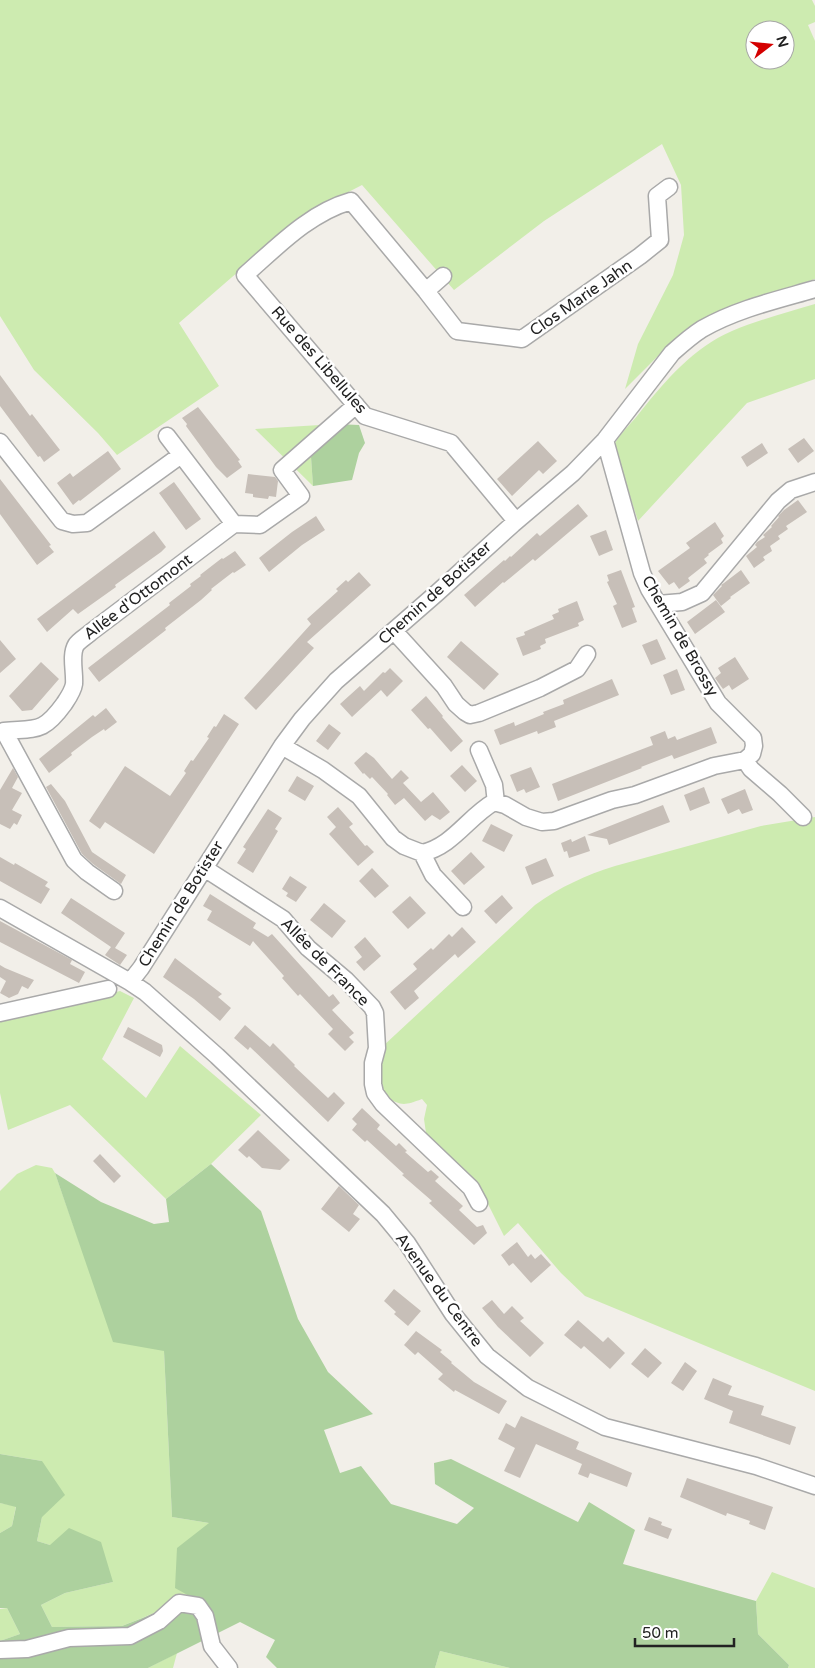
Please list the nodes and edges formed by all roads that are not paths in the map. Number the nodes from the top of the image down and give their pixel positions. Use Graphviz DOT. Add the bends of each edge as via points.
graph roads {
  1 [pos="669,187"];
  2 [pos="443,276"];
  3 [pos="815,289"];
  4 [pos="426,291"];
  5 [pos="356,405"];
  6 [pos="167,436"];
  7 [pos="604,440"];
  8 [pos="0,442"];
  9 [pos="181,455"];
  10 [pos="815,482"];
  11 [pos="516,521"];
  12 [pos="234,524"];
  13 [pos="658,604"];
  14 [pos="394,631"];
  15 [pos="587,654"];
  16 [pos="1,729"];
  17 [pos="282,746"];
  18 [pos="479,750"];
  19 [pos="745,760"];
  20 [pos="496,803"];
  21 [pos="803,817"];
  22 [pos="422,853"];
  23 [pos="204,868"];
  24 [pos="114,891"];
  25 [pos="463,907"];
  26 [pos="0,908"];
  27 [pos="130,982"];
  28 [pos="108,989"];
  29 [pos="0,1013"];
  30 [pos="479,1203"];
  31 [pos="815,1486"];
  32 [pos="0,1650"];
  33 [pos="229,1668"];
  1 -- 4 [label="street, Clos Marie Jahn" via="657,196 660,240 522,339 457,331"];
  2 -- 4 [label="street"];
  3 -- 7 [label="street, Chemin de Botister" via="742,311 701,330 672,353"];
  4 -- 5 [label="street, Rue des Libellules" via="351,201 303,225 245,275"];
  5 -- 11 [label="street, Rue des Libellules" via="365,416 451,443"];
  5 -- 12 [label="street" via="282,470 301,496 260,526"];
  6 -- 9 [label="street"];
  7 -- 11 [label="street, Chemin de Botister" via="573,473"];
  7 -- 13 [label="street, Chemin de Brossy" via="642,573"];
  8 -- 9 [label="street" via="62,521 73,524 87,523"];
  9 -- 12 [label="street"];
  10 -- 13 [label="street" via="791,490 778,501 702,593 682,602"];
  11 -- 14 [label="street, Chemin de Botister"];
  12 -- 16 [label="street, Allée d'Ottomont" via="76,644 74,686 45,726"];
  13 -- 19 [label="street, Chemin de Brossy" via="718,702 753,738 752,754"];
  14 -- 15 [label="street" via="444,686 456,704 470,714 540,688 577,670"];
  14 -- 17 [label="street, Chemin de Botister" via="336,681"];
  16 -- 24 [label="street" via="74,860"];
  17 -- 22 [label="street" via="359,796 393,838"];
  17 -- 23 [label="street, Chemin de Botister"];
  18 -- 20 [label="street" via="494,785"];
  19 -- 20 [label="street" via="714,766 554,820 542,822"];
  19 -- 21 [label="street"];
  20 -- 22 [label="street" via="483,808 441,847"];
  22 -- 25 [label="street" via="433,875"];
  23 -- 27 [label="street, Chemin de Botister"];
  23 -- 30 [label="street, Allée de France" via="283,918 308,948 372,1007 375,1014 375,1093 471,1188"];
  26 -- 27 [label="street, Avenue du Centre"];
  27 -- 31 [label="street, Avenue du Centre" via="217,1056 384,1214 453,1314 487,1356 528,1388 605,1427 756,1466"];
  28 -- 29 [label="street"];
  32 -- 33 [label="street" via="27,1649 69,1638 130,1636 159,1621 179,1604 198,1606 206,1616 212,1646"];
}
